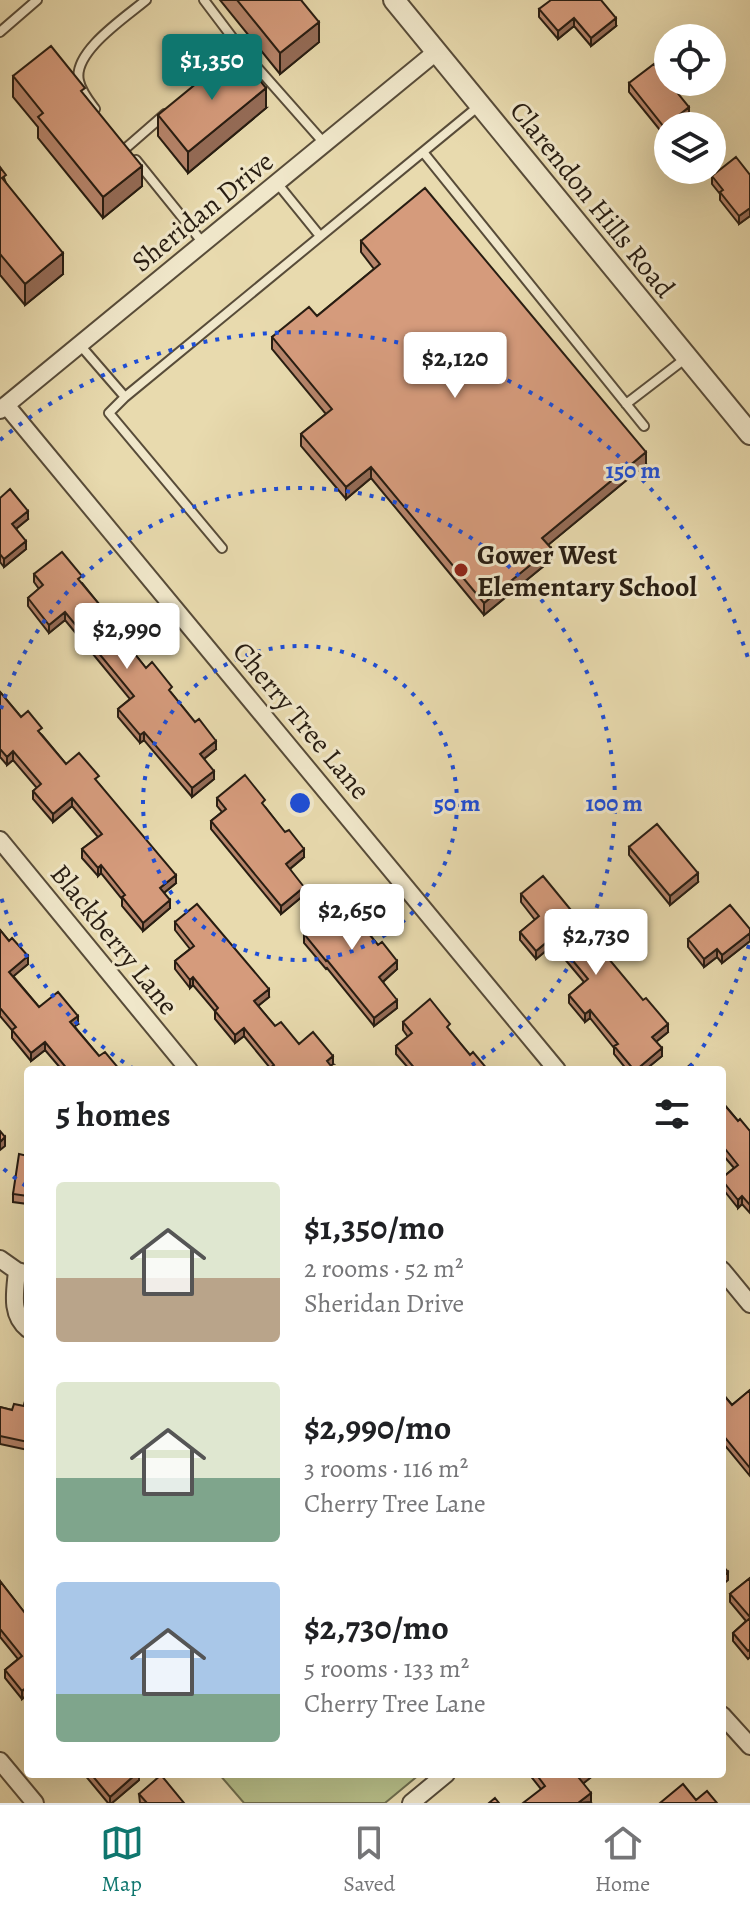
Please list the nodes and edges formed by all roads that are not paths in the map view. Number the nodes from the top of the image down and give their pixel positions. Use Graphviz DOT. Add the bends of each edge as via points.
graph roads {
  1 [pos="37,0"];
  2 [pos="146,0"];
  3 [pos="204,0"];
  4 [pos="394,0"];
  5 [pos="0,32"];
  6 [pos="241,49"];
  7 [pos="436,52"];
  8 [pos="230,59"];
  9 [pos="480,105"];
  10 [pos="172,108"];
  11 [pos="103,120"];
  12 [pos="119,139"];
  13 [pos="325,144"];
  14 [pos="126,148"];
  15 [pos="423,152"];
  16 [pos="277,183"];
  17 [pos="320,236"];
  18 [pos="203,243"];
  19 [pos="80,344"];
  20 [pos="687,357"];
  21 [pos="125,397"];
  22 [pos="626,404"];
  23 [pos="3,407"];
  24 [pos="644,426"];
  25 [pos="750,434"];
  26 [pos="222,548"];
  27 [pos="0,840"];
  28 [pos="186,1066"];
  29 [pos="554,1066"];
  30 [pos="0,1259"];
  31 [pos="22,1273"];
  32 [pos="726,1275"];
  33 [pos="750,1304"];
  34 [pos="24,1327"];
  35 [pos="726,1719"];
  36 [pos="750,1746"];
  37 [pos="0,1761"];
  38 [pos="441,1778"];
  39 [pos="35,1803"];
  40 [pos="411,1803"];
  1 -- 5 [label="lane"];
  2 -- 11 [label="lane" via="89,48 80,64 78,79"];
  3 -- 6 [label="lane"];
  4 -- 7 [label="street, Clarendon Hills Road"];
  6 -- 8 [label="lane"];
  6 -- 13 [label="lane"];
  7 -- 9 [label="street, Clarendon Hills Road"];
  7 -- 13 [label="street, Sheridan Drive"];
  9 -- 15 [label="lane"];
  9 -- 20 [label="street, Clarendon Hills Road"];
  10 -- 14 [label="lane"];
  12 -- 14 [label="lane"];
  13 -- 16 [label="street, Sheridan Drive"];
  14 -- 18 [label="lane"];
  15 -- 17 [label="lane"];
  15 -- 22 [label="lane"];
  16 -- 17 [label="lane"];
  16 -- 18 [label="street, Sheridan Drive"];
  17 -- 21 [label="lane"];
  18 -- 19 [label="street, Sheridan Drive"];
  19 -- 21 [label="lane"];
  19 -- 23 [label="street, Sheridan Drive"];
  20 -- 22 [label="lane"];
  20 -- 25 [label="street, Clarendon Hills Road"];
  21 -- 26 [label="lane" via="109,413"];
  22 -- 24 [label="lane"];
  23 -- 29 [label="street, Cherry Tree Lane"];
  27 -- 28 [label="street, Blackberry Lane"];
  30 -- 31 [label="street"];
  31 -- 34 [label="street" via="15,1314"];
  32 -- 33 [label="street"];
  35 -- 36 [label="street"];
  37 -- 39 [label="street"];
  38 -- 40 [label="street"];
}
